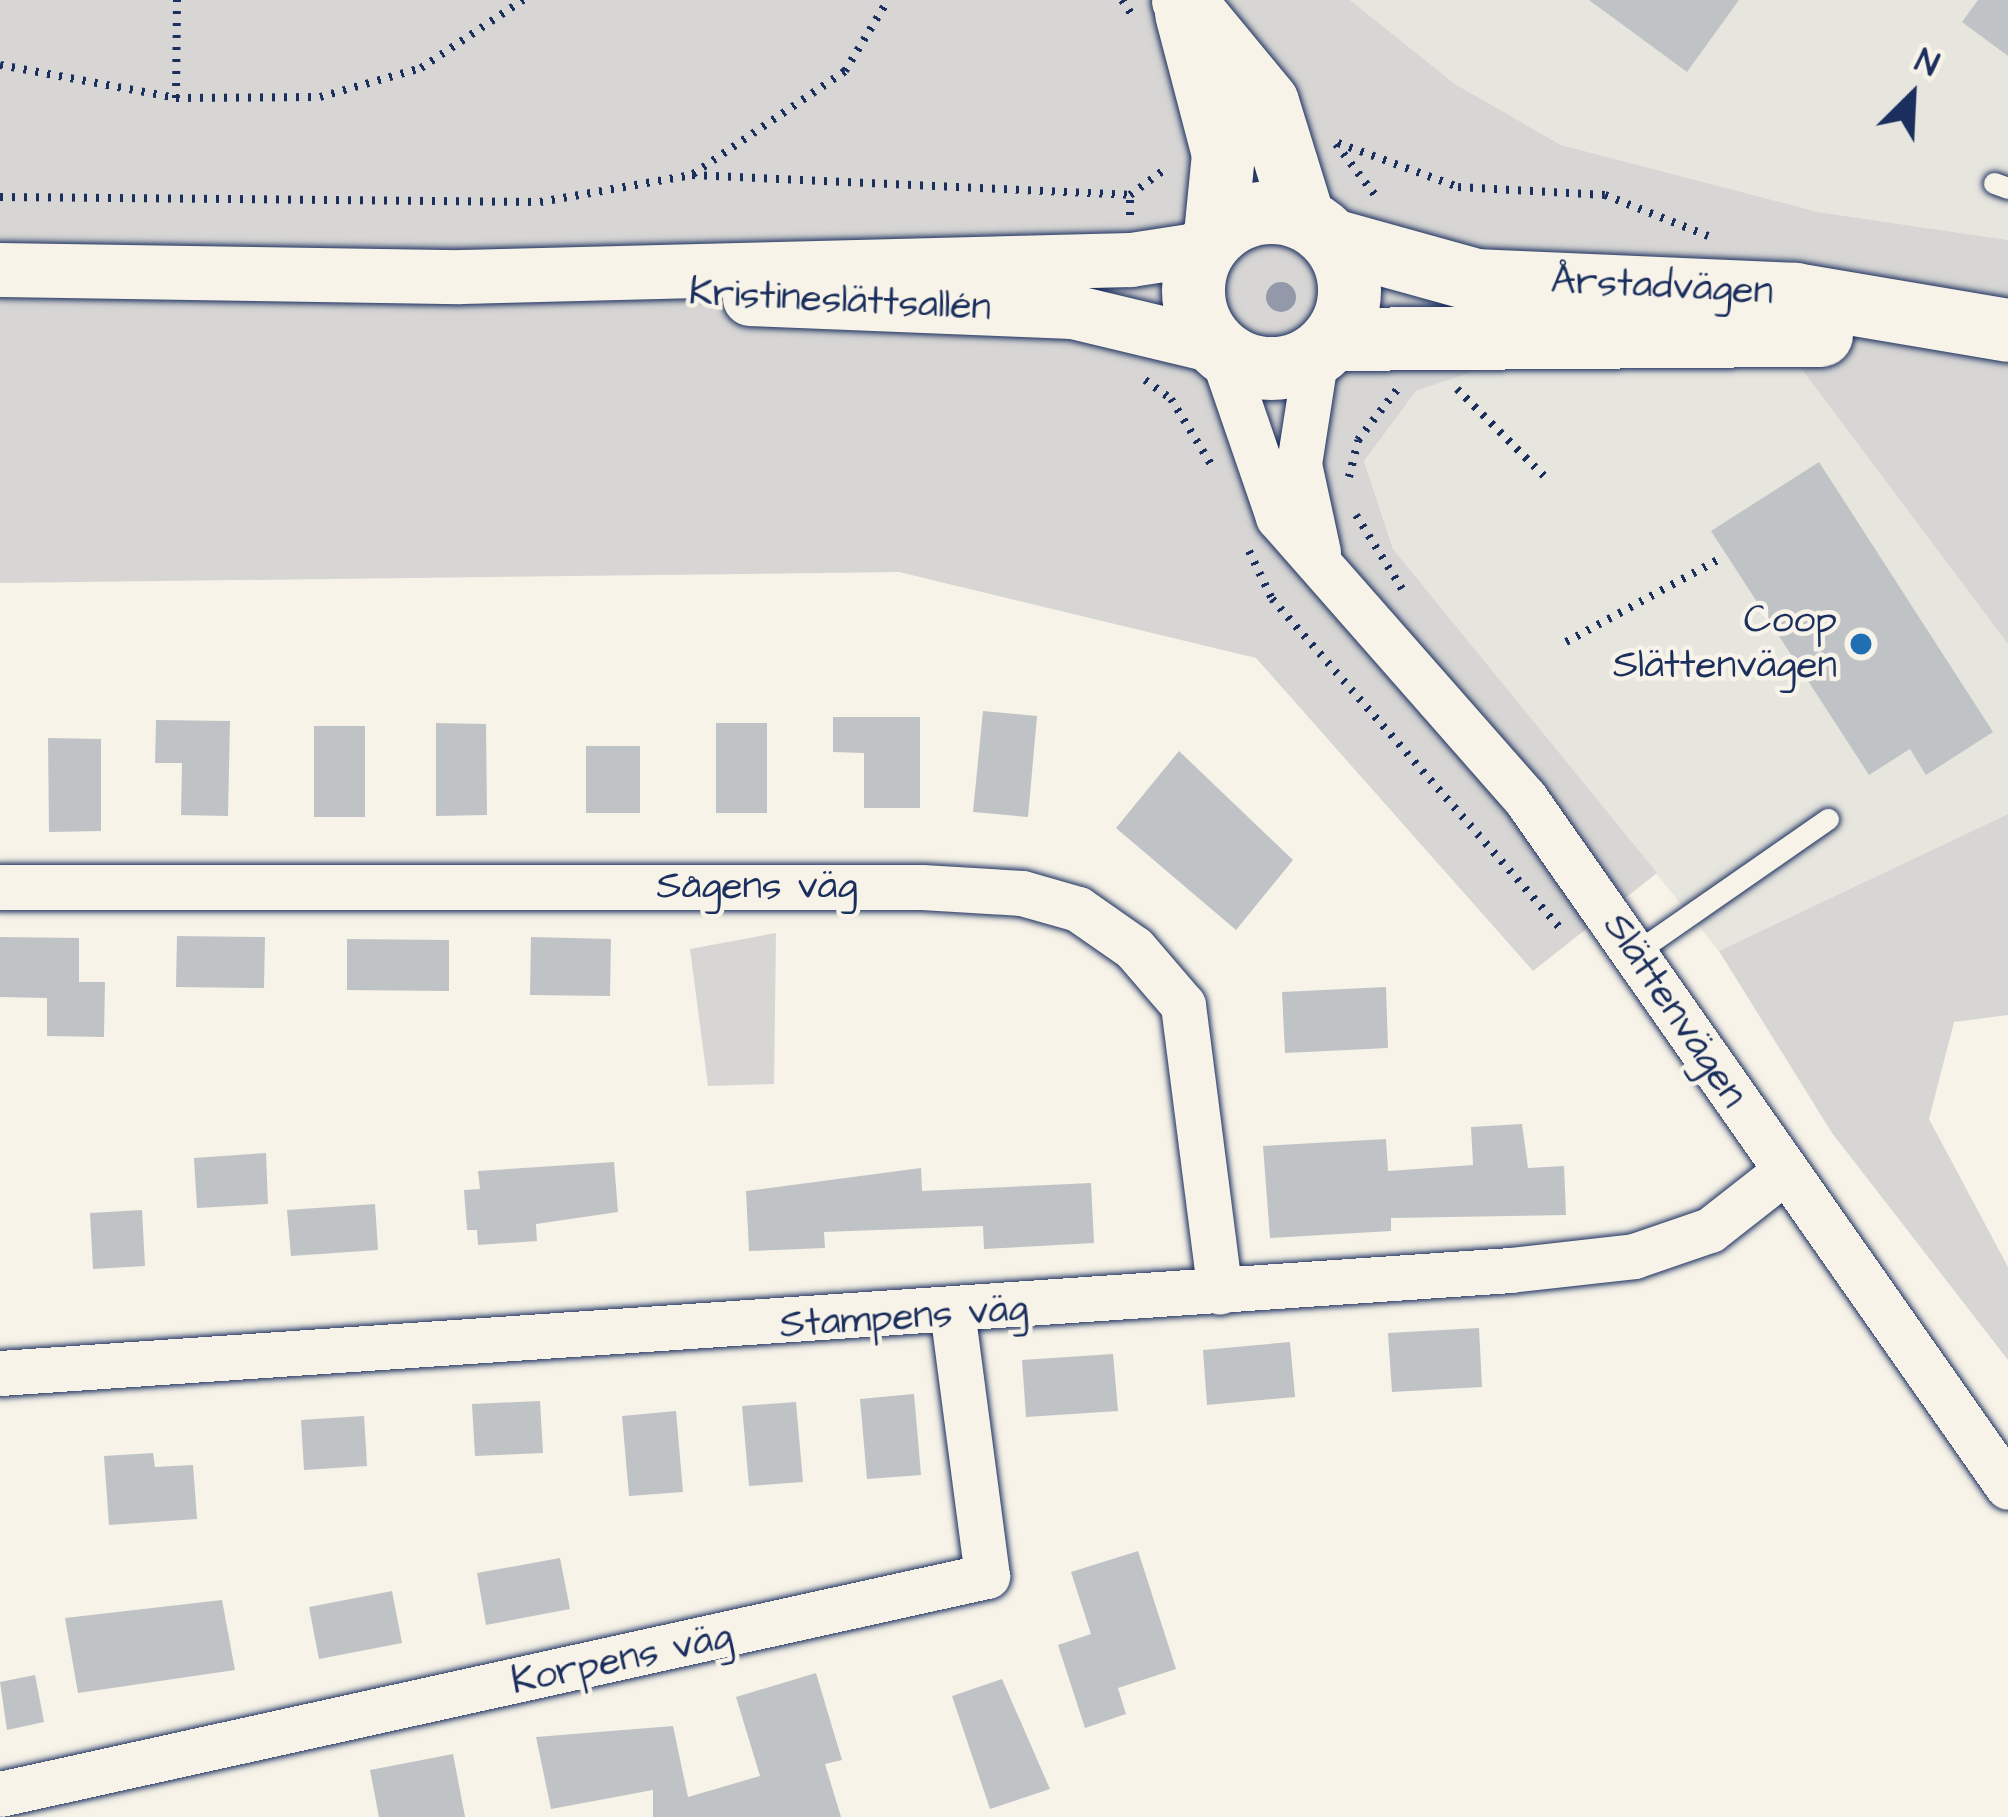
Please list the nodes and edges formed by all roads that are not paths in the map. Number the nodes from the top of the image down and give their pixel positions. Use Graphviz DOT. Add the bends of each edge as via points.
graph roads {
  1 [pos="1182,0"];
  2 [pos="1317,229"];
  3 [pos="1209,241"];
  4 [pos="0,270"];
  5 [pos="461,277"];
  6 [pos="2004,327"];
  7 [pos="1324,347"];
  8 [pos="1218,349"];
  9 [pos="1318,551"];
  10 [pos="1828,819"];
  11 [pos="0,887"];
  12 [pos="1635,953"];
  13 [pos="1784,1172"];
  14 [pos="1220,1292"];
  15 [pos="953,1316"];
  16 [pos="0,1373"];
  17 [pos="2008,1487"];
  18 [pos="0,1794"];
  1 -- 2 [label="main road" via="1316,138"];
  1 -- 3 [label="main road" via="1222,154"];
  2 -- 3 [label="main road" via="1241,216"];
  2 -- 6 [label="main road, Årstadvägen" via="1476,280 1795,294"];
  2 -- 7 [label="main road" via="1350,289"];
  3 -- 5 [label="street, Kristineslättsallén" via="1131,260"];
  3 -- 8 [label="main road" via="1192,300"];
  4 -- 5 [label="street, Kristineslättsallén"];
  5 -- 8 [label="street, Kristineslättsallén" via="940,314 1073,312"];
  6 -- 7 [label="main road, Årstadvägen" via="1914,337"];
  7 -- 8 [label="main road" via="1268,369"];
  7 -- 9 [label="street, Slättenvägen" via="1299,464"];
  8 -- 9 [label="street, Slättenvägen" via="1252,464 1279,517"];
  9 -- 12 [label="street, Slättenvägen" via="1360,615 1525,798"];
  10 -- 12 [label="lane"];
  11 -- 14 [label="street, Sågens väg" via="922,887 1022,893 1078,909 1134,948 1183,1005"];
  12 -- 13 [label="street, Slättenvägen"];
  13 -- 14 [label="street, Stampens väg" via="1710,1230 1634,1256"];
  13 -- 17 [label="street, Slättenvägen"];
  14 -- 15 [label="street, Stampens väg"];
  15 -- 16 [label="street, Stampens väg"];
  15 -- 18 [label="street, Korpens väg" via="987,1576"];
}
